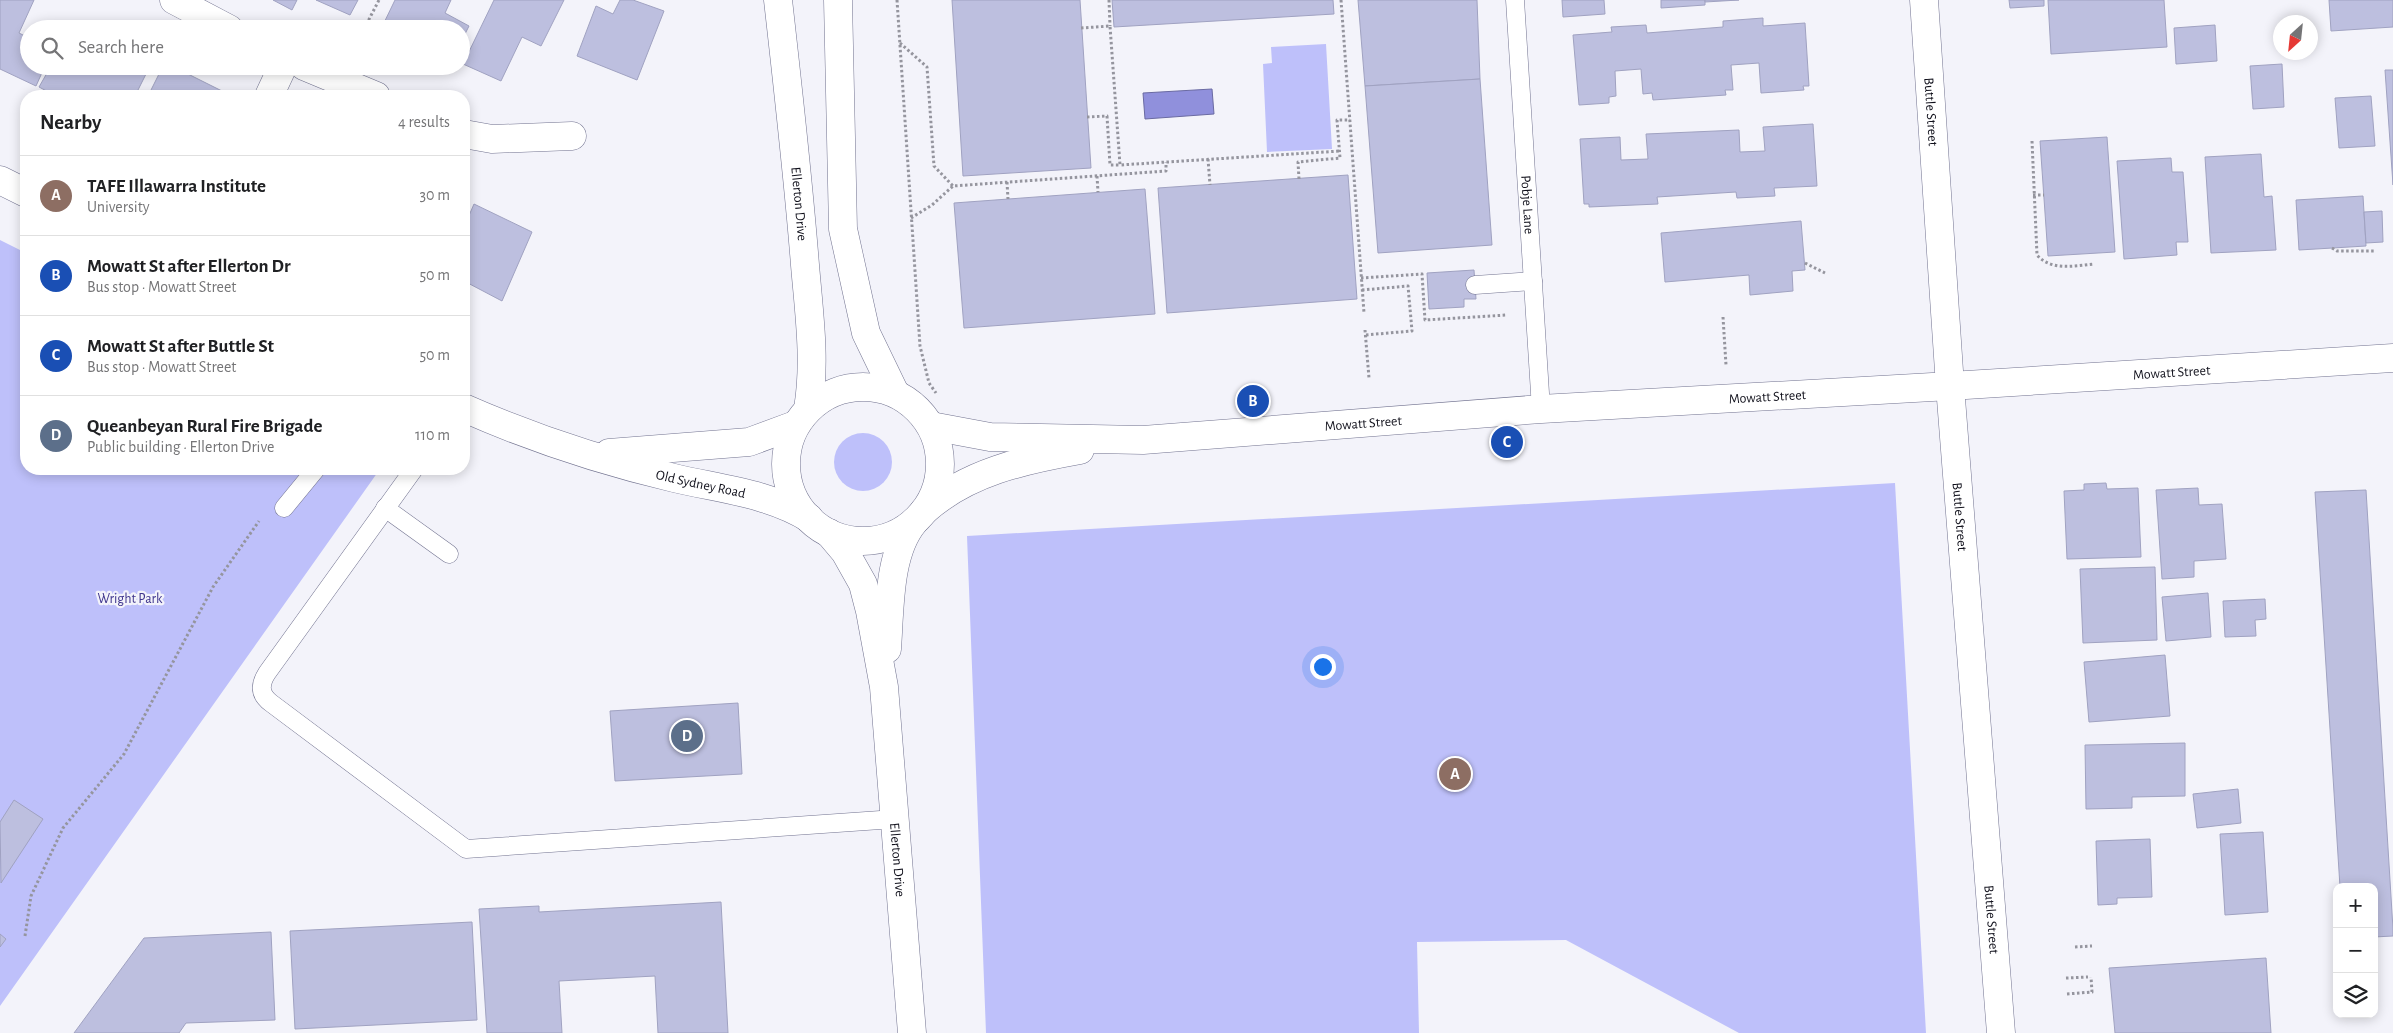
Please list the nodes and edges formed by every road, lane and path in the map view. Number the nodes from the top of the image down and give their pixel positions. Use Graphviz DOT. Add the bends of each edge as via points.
graph roads {
  1 [pos="174,0"];
  2 [pos="379,0"];
  3 [pos="778,0"];
  4 [pos="838,0"];
  5 [pos="897,0"];
  6 [pos="1109,0"];
  7 [pos="1341,0"];
  8 [pos="1515,0"];
  9 [pos="1924,0"];
  10 [pos="212,20"];
  11 [pos="369,20"];
  12 [pos="1110,26"];
  13 [pos="1082,28"];
  14 [pos="900,43"];
  15 [pos="279,75"];
  16 [pos="326,75"];
  17 [pos="272,90"];
  18 [pos="362,90"];
  19 [pos="1087,117"];
  20 [pos="1350,120"];
  21 [pos="470,135"];
  22 [pos="572,136"];
  23 [pos="2032,140"];
  24 [pos="1340,151"];
  25 [pos="1208,159"];
  26 [pos="1166,162"];
  27 [pos="1120,165"];
  28 [pos="1097,176"];
  29 [pos="1299,178"];
  30 [pos="0,180"];
  31 [pos="1007,182"];
  32 [pos="1210,185"];
  33 [pos="953,186"];
  34 [pos="20,190"];
  35 [pos="1098,192"];
  36 [pos="2033,195"];
  37 [pos="2044,195"];
  38 [pos="1008,199"];
  39 [pos="911,219"];
  40 [pos="2332,248"];
  41 [pos="2375,250"];
  42 [pos="1804,264"];
  43 [pos="2094,264"];
  44 [pos="1825,273"];
  45 [pos="1361,278"];
  46 [pos="1533,282"];
  47 [pos="1476,285"];
  48 [pos="1362,290"];
  49 [pos="1364,312"];
  50 [pos="1535,314"];
  51 [pos="1722,317"];
  52 [pos="1365,330"];
  53 [pos="1365,335"];
  54 [pos="2393,358"];
  55 [pos="1369,378"];
  56 [pos="1950,386"];
  57 [pos="895,393"];
  58 [pos="941,398"];
  59 [pos="1728,398"];
  60 [pos="1540,409"];
  61 [pos="470,411"];
  62 [pos="802,417"];
  63 [pos="931,426"];
  64 [pos="1143,440"];
  65 [pos="590,455"];
  66 [pos="311,475"];
  67 [pos="410,475"];
  68 [pos="284,508"];
  69 [pos="385,508"];
  70 [pos="262,516"];
  71 [pos="919,516"];
  72 [pos="819,526"];
  73 [pos="449,554"];
  74 [pos="884,687"];
  75 [pos="895,819"];
  76 [pos="25,936"];
  77 [pos="2092,946"];
  78 [pos="2075,947"];
  79 [pos="2066,978"];
  80 [pos="2067,994"];
  81 [pos="912,1033"];
  82 [pos="2001,1033"];
  1 -- 10 [label="street"];
  2 -- 11 [label="path"];
  3 -- 62 [label="street, Ellerton Drive" via="799,185 810,331 812,382"];
  4 -- 57 [label="street" via="843,229 866,333"];
  5 -- 14 [label="path"];
  6 -- 12 [label="path"];
  7 -- 20 [label="path"];
  8 -- 46 [label="lane, Pobje Lane"];
  9 -- 56 [label="street, Buttle Street"];
  12 -- 13 [label="path"];
  12 -- 27 [label="path"];
  14 -- 33 [label="path" via="927,67 934,166"];
  14 -- 39 [label="path"];
  15 -- 17 [label="street"];
  16 -- 18 [label="street"];
  19 -- 27 [label="path" via="1107,116 1110,164"];
  20 -- 24 [label="path" via="1337,120"];
  20 -- 45 [label="path"];
  21 -- 22 [label="street" via="492,139"];
  23 -- 36 [label="path"];
  24 -- 25 [label="path"];
  24 -- 29 [label="path" via="1340,158 1298,162"];
  25 -- 26 [label="path"];
  25 -- 32 [label="path"];
  26 -- 27 [label="path"];
  26 -- 28 [label="path" via="1166,171"];
  28 -- 31 [label="path"];
  28 -- 35 [label="path"];
  30 -- 34 [label="street"];
  31 -- 33 [label="path"];
  31 -- 38 [label="path"];
  33 -- 39 [label="path"];
  36 -- 37 [label="path"];
  36 -- 43 [label="path" via="2034,235 2040,259 2064,266"];
  39 -- 58 [label="path" via="920,346 929,383"];
  40 -- 41 [label="path" via="2337,251"];
  42 -- 44 [label="path"];
  45 -- 48 [label="path"];
  45 -- 50 [label="path" via="1422,274 1426,320"];
  46 -- 47 [label="lane"];
  46 -- 50 [label="lane, Pobje Lane"];
  48 -- 49 [label="path"];
  48 -- 53 [label="path" via="1408,286 1412,331"];
  50 -- 60 [label="lane, Pobje Lane"];
  51 -- 59 [label="path"];
  52 -- 53 [label="path"];
  53 -- 55 [label="path"];
  54 -- 56 [label="street, Mowatt Street"];
  56 -- 59 [label="street, Mowatt Street"];
  56 -- 82 [label="street, Buttle Street"];
  57 -- 62 [label="street" via="872,387 848,387 826,395"];
  57 -- 63 [label="street" via="916,406"];
  59 -- 60 [label="street, Mowatt Street"];
  60 -- 64 [label="street, Mowatt Street"];
  61 -- 65 [label="street, Old Sydney Road" via="533,438"];
  62 -- 65 [label="street, Old Sydney Road" via="749,442"];
  62 -- 72 [label="street" via="788,444 788,477 796,502"];
  63 -- 64 [label="street, Mowatt Street" via="990,437"];
  63 -- 71 [label="street" via="939,447 941,469 936,491"];
  64 -- 71 [label="street, Mowatt Street" via="1006,467 950,490"];
  65 -- 72 [label="street, Old Sydney Road" via="777,502"];
  66 -- 68 [label="lane"];
  67 -- 69 [label="lane"];
  69 -- 73 [label="lane"];
  69 -- 75 [label="lane" via="267,672 261,690 270,703 466,849"];
  70 -- 76 [label="path" via="213,587 124,754 63,828 30,896"];
  71 -- 72 [label="street" via="896,534 874,540 851,540"];
  71 -- 74 [label="street, Ellerton Drive" via="903,538 895,567"];
  72 -- 74 [label="street, Ellerton Drive" via="845,552 863,584"];
  74 -- 75 [label="street, Ellerton Drive"];
  75 -- 81 [label="street, Ellerton Drive"];
  77 -- 78 [label="path"];
  79 -- 80 [label="path" via="2090,977 2092,992"];
}
